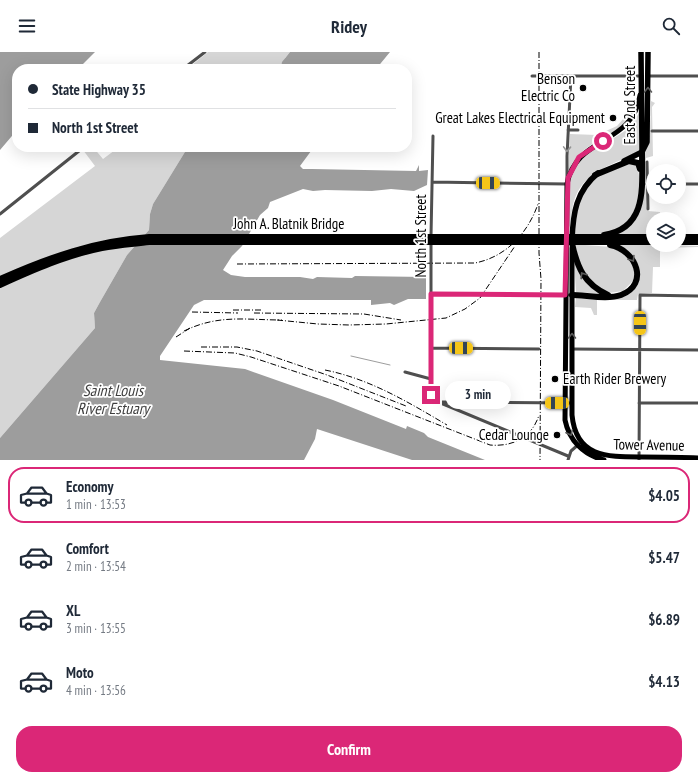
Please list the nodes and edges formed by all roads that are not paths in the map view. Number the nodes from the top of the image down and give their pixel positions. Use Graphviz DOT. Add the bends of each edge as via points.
graph roads {
  1 [pos="205,52"];
  2 [pos="641,52"];
  3 [pos="648,52"];
  4 [pos="189,64"];
  5 [pos="532,76"];
  6 [pos="571,76"];
  7 [pos="698,76"];
  8 [pos="644,77"];
  9 [pos="568,130"];
  10 [pos="578,130"];
  11 [pos="652,131"];
  12 [pos="698,131"];
  13 [pos="433,136"];
  14 [pos="78,152"];
  15 [pos="642,152"];
  16 [pos="595,175"];
  17 [pos="432,182"];
  18 [pos="567,184"];
  19 [pos="686,184"];
  20 [pos="698,184"];
  21 [pos="641,194"];
  22 [pos="648,204"];
  23 [pos="648,209"];
  24 [pos="0,214"];
  25 [pos="646,237"];
  26 [pos="686,237"];
  27 [pos="698,238"];
  28 [pos="584,240"];
  29 [pos="646,242"];
  30 [pos="686,242"];
  31 [pos="698,242"];
  32 [pos="572,243"];
  33 [pos="0,279"];
  34 [pos="0,285"];
  35 [pos="431,294"];
  36 [pos="569,295"];
  37 [pos="609,296"];
  38 [pos="698,296"];
  39 [pos="431,348"];
  40 [pos="539,349"];
  41 [pos="564,349"];
  42 [pos="572,349"];
  43 [pos="640,349"];
  44 [pos="698,350"];
  45 [pos="405,372"];
  46 [pos="431,379"];
  47 [pos="439,402"];
  48 [pos="565,403"];
  49 [pos="572,403"];
  50 [pos="639,403"];
  51 [pos="698,403"];
  52 [pos="579,443"];
  53 [pos="568,458"];
  54 [pos="698,458"];
  55 [pos="639,459"];
  56 [pos="604,460"];
  1 -- 4 [label="street"];
  2 -- 8 [label="highway, East 2nd Street"];
  3 -- 8 [label="highway, East 2nd Street"];
  5 -- 6 [label="street"];
  6 -- 8 [label="street"];
  6 -- 9 [label="street"];
  7 -- 8 [label="street"];
  8 -- 15 [label="highway, East 2nd Street"];
  8 -- 18 [label="main road" via="638,107 632,119 618,132 579,157"];
  9 -- 10 [label="street"];
  9 -- 18 [label="street, one-way"];
  11 -- 12 [label="street"];
  13 -- 17 [label="street, North 1st Street"];
  14 -- 24 [label="street"];
  15 -- 16 [label="highway"];
  15 -- 21 [label="highway"];
  16 -- 21 [label="highway" via="626,162 635,161 640,168"];
  16 -- 32 [label="highway" via="579,195 573,212"];
  17 -- 18 [label="street"];
  17 -- 35 [label="street, North 1st Street"];
  18 -- 36 [label="main road"];
  19 -- 20 [label="street"];
  21 -- 28 [label="highway" via="636,214 623,229"];
  22 -- 23 [label="street"];
  25 -- 28 [label="highway"];
  26 -- 27 [label="highway"];
  28 -- 29 [label="highway"];
  28 -- 33 [label="highway, John A. Blatnik Bridge" via="149,237 124,239 76,249"];
  28 -- 34 [label="highway, John A. Blatnik Bridge" via="149,242 85,252"];
  28 -- 37 [label="highway, one-way" via="619,247 634,261 636,277 632,287 622,294"];
  30 -- 31 [label="highway"];
  32 -- 36 [label="main road"];
  37 -- 32 [label="highway, one-way" via="590,285 581,274"];
  35 -- 36 [label="street"];
  35 -- 39 [label="street, North 1st Street"];
  36 -- 37 [label="highway"];
  36 -- 41 [label="main road"];
  42 -- 36 [label="main road, one-way"];
  38 -- 43 [label="street" via="640,295"];
  39 -- 40 [label="street"];
  39 -- 46 [label="street, North 1st Street"];
  41 -- 42 [label="street"];
  41 -- 48 [label="main road"];
  42 -- 43 [label="street"];
  42 -- 49 [label="main road"];
  43 -- 44 [label="street"];
  43 -- 50 [label="street"];
  45 -- 46 [label="street"];
  46 -- 47 [label="street, North 1st Street" via="431,399"];
  47 -- 48 [label="street"];
  47 -- 53 [label="street"];
  48 -- 49 [label="street"];
  48 -- 52 [label="main road, one-way" via="566,426"];
  49 -- 52 [label="main road" via="573,423"];
  50 -- 51 [label="street"];
  50 -- 55 [label="street"];
  52 -- 53 [label="street"];
  52 -- 55 [label="main road, Tower Avenue" via="603,456"];
  52 -- 56 [label="main road, Tower Avenue" via="588,454"];
  54 -- 55 [label="main road, Tower Avenue"];
}
